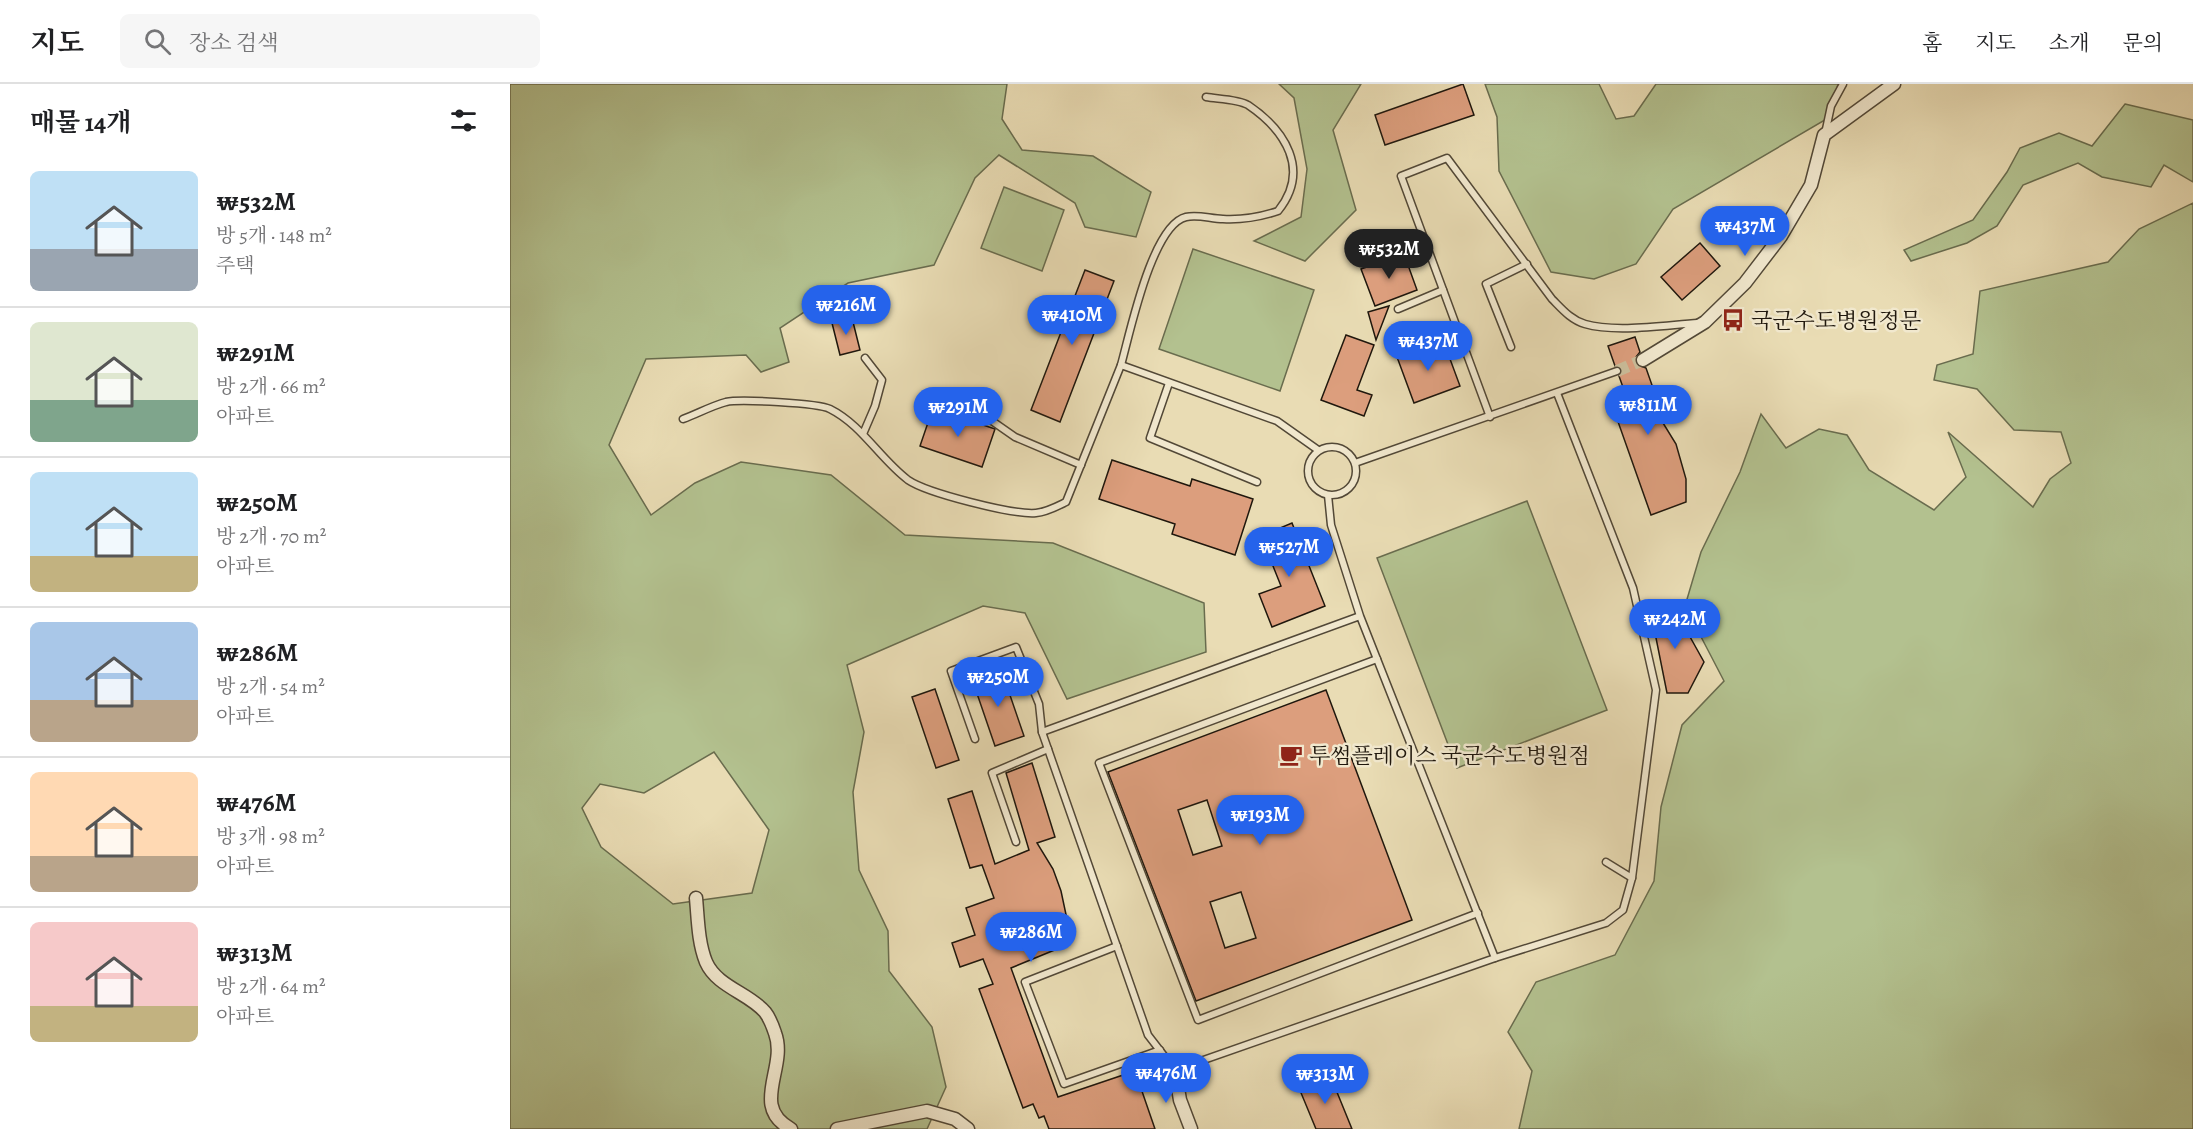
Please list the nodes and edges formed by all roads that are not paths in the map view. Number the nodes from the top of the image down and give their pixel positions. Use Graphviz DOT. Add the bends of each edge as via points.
graph roads {
  1 [pos="1843,84"];
  2 [pos="1894,84"];
  3 [pos="1206,97"];
  4 [pos="1824,135"];
  5 [pos="1527,264"];
  6 [pos="1443,290"];
  7 [pos="1398,309"];
  8 [pos="1705,322"];
  9 [pos="1511,347"];
  10 [pos="866,358"];
  11 [pos="1643,360"];
  12 [pos="1121,365"];
  13 [pos="1617,371"];
  14 [pos="1169,383"];
  15 [pos="1557,393"];
  16 [pos="982,414"];
  17 [pos="1490,417"];
  18 [pos="683,419"];
  19 [pos="862,434"];
  20 [pos="1318,450"];
  21 [pos="1355,463"];
  22 [pos="1080,465"];
  23 [pos="1257,483"];
  24 [pos="1328,495"];
  25 [pos="1360,616"];
  26 [pos="1377,658"];
  27 [pos="1042,732"];
  28 [pos="975,739"];
  29 [pos="1048,749"];
  30 [pos="1016,842"];
  31 [pos="1606,862"];
  32 [pos="1632,878"];
  33 [pos="696,898"];
  34 [pos="1478,913"];
  35 [pos="1117,946"];
  36 [pos="1495,958"];
  37 [pos="1160,1050"];
  38 [pos="1175,1070"];
  39 [pos="790,1129"];
  40 [pos="837,1129"];
  41 [pos="968,1129"];
  42 [pos="1191,1129"];
  1 -- 4 [label="lane" via="1831,106"];
  2 -- 4 [label="street"];
  3 -- 12 [label="lane" via="1246,104 1278,134 1292,154 1294,171 1288,193 1278,211 1263,216 1188,216 1168,227 1138,302"];
  4 -- 8 [label="street" via="1811,185 1781,236 1745,283"];
  5 -- 6 [label="lane" via="1447,158 1401,176"];
  5 -- 8 [label="lane" via="1552,299 1569,316 1586,324"];
  5 -- 9 [label="lane" via="1486,284"];
  6 -- 7 [label="lane"];
  6 -- 17 [label="lane"];
  8 -- 11 [label="street"];
  10 -- 19 [label="lane" via="882,380"];
  12 -- 14 [label="lane"];
  12 -- 22 [label="lane"];
  13 -- 15 [label="lane"];
  14 -- 20 [label="lane" via="1277,421"];
  14 -- 23 [label="lane" via="1150,438"];
  15 -- 17 [label="lane"];
  15 -- 32 [label="lane" via="1633,588 1656,690"];
  16 -- 22 [label="lane" via="1015,437"];
  17 -- 21 [label="lane"];
  18 -- 19 [label="lane" via="727,402 748,400 828,408"];
  19 -- 22 [label="lane" via="909,480 922,487 1015,512 1035,513 1066,502"];
  20 -- 21 [label="lane" via="1337,447"];
  20 -- 24 [label="lane" via="1307,474 1314,487"];
  21 -- 24 [label="lane" via="1351,486 1345,492"];
  24 -- 25 [label="lane" via="1331,525"];
  25 -- 26 [label="lane"];
  25 -- 27 [label="lane"];
  26 -- 34 [label="lane"];
  26 -- 34 [label="lane" via="1099,763 1198,1020"];
  27 -- 28 [label="lane" via="1039,704 1016,647 951,671"];
  27 -- 29 [label="lane"];
  29 -- 30 [label="lane" via="992,773"];
  29 -- 35 [label="lane"];
  31 -- 32 [label="lane"];
  32 -- 36 [label="lane" via="1623,910 1606,923"];
  33 -- 39 [label="street" via="707,963 722,981 765,1012 776,1036 775,1083 769,1096 780,1123"];
  34 -- 36 [label="lane"];
  35 -- 37 [label="lane" via="1148,1035"];
  35 -- 37 [label="lane" via="1025,982 1064,1084"];
  36 -- 38 [label="lane"];
  37 -- 38 [label="lane"];
  38 -- 42 [label="street" via="1180,1100"];
  40 -- 41 [label="street" via="927,1111 955,1119"];
}
